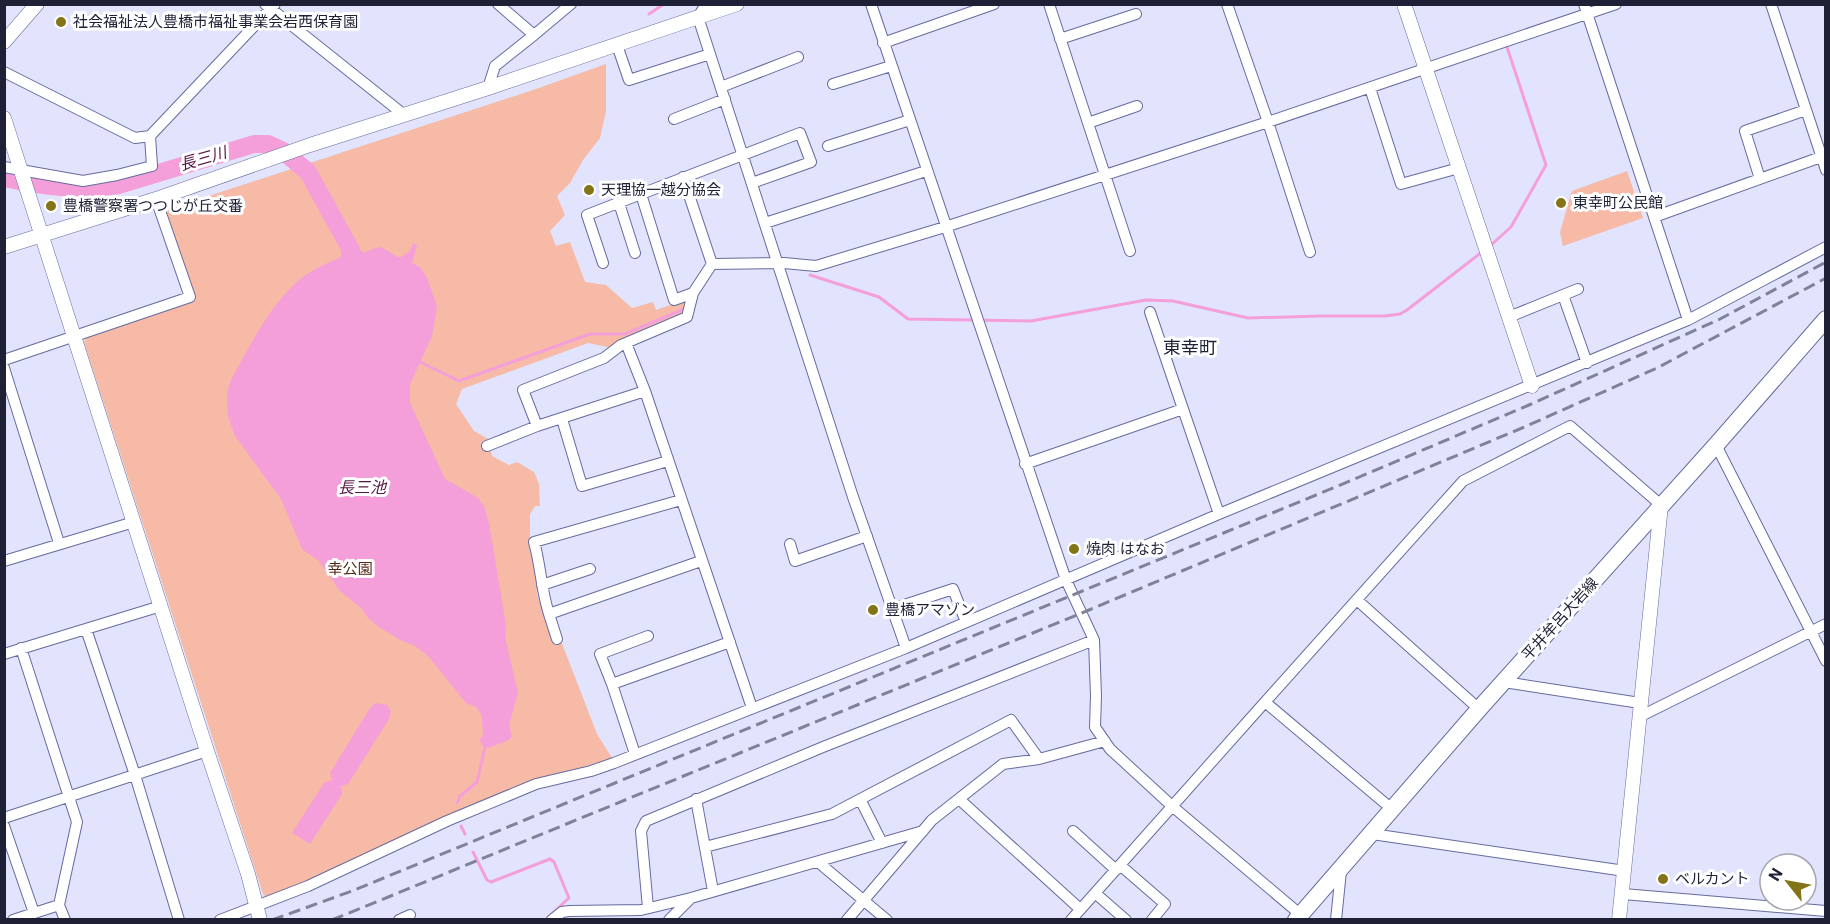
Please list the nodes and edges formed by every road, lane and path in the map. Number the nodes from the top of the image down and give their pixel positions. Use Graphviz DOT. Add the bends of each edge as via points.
graph roads {
  1 [pos="37,4"];
  2 [pos="498,4"];
  3 [pos="571,4"];
  4 [pos="706,4"];
  5 [pos="737,4"];
  6 [pos="871,4"];
  7 [pos="994,4"];
  8 [pos="1048,4"];
  9 [pos="1227,4"];
  10 [pos="1404,4"];
  11 [pos="1616,4"];
  12 [pos="1771,4"];
  13 [pos="270,6"];
  14 [pos="1585,9"];
  15 [pos="1136,14"];
  16 [pos="698,17"];
  17 [pos="534,35"];
  18 [pos="1060,39"];
  19 [pos="4,42"];
  20 [pos="883,43"];
  21 [pos="617,45"];
  22 [pos="710,54"];
  23 [pos="798,57"];
  24 [pos="891,66"];
  25 [pos="1426,69"];
  26 [pos="4,72"];
  27 [pos="833,84"];
  28 [pos="721,87"];
  29 [pos="488,88"];
  30 [pos="1370,88"];
  31 [pos="725,99"];
  32 [pos="1137,106"];
  33 [pos="1806,110"];
  34 [pos="403,114"];
  35 [pos="4,118"];
  36 [pos="674,119"];
  37 [pos="910,120"];
  38 [pos="1268,122"];
  39 [pos="1088,123"];
  40 [pos="150,136"];
  41 [pos="828,146"];
  42 [pos="742,154"];
  43 [pos="1821,157"];
  44 [pos="4,167"];
  45 [pos="1459,168"];
  46 [pos="1826,170"];
  47 [pos="22,171"];
  48 [pos="926,171"];
  49 [pos="1104,174"];
  50 [pos="683,177"];
  51 [pos="1760,179"];
  52 [pos="752,183"];
  53 [pos="641,194"];
  54 [pos="156,199"];
  55 [pos="619,202"];
  56 [pos="1654,217"];
  57 [pos="765,223"];
  58 [pos="945,227"];
  59 [pos="42,235"];
  60 [pos="4,247"];
  61 [pos="1826,247"];
  62 [pos="1130,251"];
  63 [pos="1310,252"];
  64 [pos="635,253"];
  65 [pos="603,263"];
  66 [pos="712,264"];
  67 [pos="778,264"];
  68 [pos="1578,289"];
  69 [pos="693,293"];
  70 [pos="1563,295"];
  71 [pos="1150,312"];
  72 [pos="1509,317"];
  73 [pos="1826,319"];
  74 [pos="1688,320"];
  75 [pos="74,336"];
  76 [pos="626,343"];
  77 [pos="4,360"];
  78 [pos="1587,363"];
  79 [pos="4,368"];
  80 [pos="1532,386"];
  81 [pos="645,391"];
  82 [pos="1183,409"];
  83 [pos="562,419"];
  84 [pos="537,426"];
  85 [pos="1716,445"];
  86 [pos="487,446"];
  87 [pos="668,460"];
  88 [pos="1025,464"];
  89 [pos="681,500"];
  90 [pos="1661,505"];
  91 [pos="1219,514"];
  92 [pos="134,522"];
  93 [pos="867,536"];
  94 [pos="59,543"];
  95 [pos="790,544"];
  96 [pos="4,561"];
  97 [pos="701,561"];
  98 [pos="590,569"];
  99 [pos="1066,580"];
  100 [pos="542,585"];
  101 [pos="1357,600"];
  102 [pos="161,606"];
  103 [pos="892,609"];
  104 [pos="549,614"];
  105 [pos="966,622"];
  106 [pos="1826,624"];
  107 [pos="86,629"];
  108 [pos="1811,632"];
  109 [pos="648,636"];
  110 [pos="557,639"];
  111 [pos="1094,640"];
  112 [pos="730,642"];
  113 [pos="21,648"];
  114 [pos="906,648"];
  115 [pos="4,654"];
  116 [pos="1826,661"];
  117 [pos="1504,682"];
  118 [pos="612,684"];
  119 [pos="1265,702"];
  120 [pos="752,708"];
  121 [pos="1479,709"];
  122 [pos="1640,710"];
  123 [pos="1105,741"];
  124 [pos="207,751"];
  125 [pos="636,754"];
  126 [pos="1039,759"];
  127 [pos="135,775"];
  128 [pos="68,797"];
  129 [pos="696,799"];
  130 [pos="860,799"];
  131 [pos="959,799"];
  132 [pos="1172,806"];
  133 [pos="1394,810"];
  134 [pos="4,818"];
  135 [pos="4,826"];
  136 [pos="923,831"];
  137 [pos="1073,831"];
  138 [pos="1372,834"];
  139 [pos="882,843"];
  140 [pos="705,847"];
  141 [pos="818,862"];
  142 [pos="1118,867"];
  143 [pos="1341,871"];
  144 [pos="1625,871"];
  145 [pos="713,891"];
  146 [pos="1095,893"];
  147 [pos="1623,894"];
  148 [pos="691,898"];
  149 [pos="864,899"];
  150 [pos="59,904"];
  151 [pos="256,904"];
  152 [pos="648,908"];
  153 [pos="1080,909"];
  154 [pos="1826,911"];
  155 [pos="34,913"];
  156 [pos="410,915"];
  157 [pos="1298,917"];
  158 [pos="13,920"];
  159 [pos="65,920"];
  160 [pos="179,920"];
  161 [pos="220,920"];
  162 [pos="260,920"];
  163 [pos="399,920"];
  164 [pos="552,920"];
  165 [pos="669,920"];
  166 [pos="847,920"];
  167 [pos="887,920"];
  168 [pos="1071,920"];
  169 [pos="1126,920"];
  170 [pos="1152,920"];
  171 [pos="1336,920"];
  172 [pos="1619,920"];
  1 -- 19 [label="street"];
  2 -- 17 [label="street"];
  3 -- 17 [label="street"];
  4 -- 16 [label="street"];
  5 -- 16 [label="street"];
  6 -- 20 [label="street"];
  7 -- 20 [label="street"];
  8 -- 18 [label="street"];
  9 -- 38 [label="street"];
  10 -- 25 [label="street"];
  11 -- 14 [label="street"];
  12 -- 33 [label="street"];
  13 -- 34 [label="street"];
  13 -- 40 [label="street"];
  14 -- 25 [label="street"];
  14 -- 56 [label="street"];
  15 -- 18 [label="street"];
  16 -- 21 [label="street"];
  16 -- 22 [label="street"];
  17 -- 29 [label="street" via="495,66"];
  18 -- 39 [label="street"];
  20 -- 24 [label="street"];
  21 -- 22 [label="street" via="629,80"];
  21 -- 29 [label="street"];
  22 -- 28 [label="street"];
  23 -- 28 [label="street"];
  24 -- 27 [label="street"];
  24 -- 37 [label="street"];
  25 -- 30 [label="street"];
  25 -- 45 [label="street"];
  26 -- 40 [label="street" via="135,138"];
  28 -- 31 [label="street"];
  29 -- 34 [label="street"];
  30 -- 38 [label="street"];
  30 -- 45 [label="street" via="1401,184"];
  31 -- 36 [label="street"];
  31 -- 42 [label="street"];
  32 -- 39 [label="street"];
  33 -- 43 [label="street"];
  33 -- 51 [label="street" via="1745,131"];
  34 -- 54 [label="street"];
  35 -- 47 [label="street"];
  37 -- 41 [label="street"];
  37 -- 48 [label="street"];
  38 -- 49 [label="street"];
  38 -- 63 [label="street"];
  39 -- 49 [label="street"];
  40 -- 47 [label="street" via="152,166 83,181"];
  42 -- 50 [label="street"];
  42 -- 52 [label="street"];
  42 -- 52 [label="street" via="800,133 811,162"];
  43 -- 46 [label="street"];
  43 -- 51 [label="street"];
  44 -- 47 [label="street"];
  45 -- 72 [label="street"];
  47 -- 59 [label="street"];
  48 -- 57 [label="street"];
  48 -- 58 [label="street"];
  49 -- 58 [label="street"];
  49 -- 62 [label="street"];
  50 -- 53 [label="street"];
  50 -- 66 [label="street"];
  51 -- 56 [label="street"];
  52 -- 57 [label="street"];
  53 -- 55 [label="street"];
  53 -- 69 [label="street" via="674,300"];
  54 -- 59 [label="street"];
  54 -- 75 [label="street" via="190,297"];
  55 -- 64 [label="street"];
  55 -- 65 [label="street" via="587,215"];
  56 -- 74 [label="street"];
  57 -- 67 [label="street"];
  58 -- 67 [label="street" via="816,266"];
  58 -- 88 [label="street"];
  59 -- 60 [label="street"];
  59 -- 75 [label="street"];
  61 -- 74 [label="street"];
  66 -- 67 [label="street"];
  66 -- 69 [label="street"];
  67 -- 93 [label="street"];
  68 -- 70 [label="street"];
  69 -- 76 [label="street" via="687,316"];
  70 -- 72 [label="street"];
  70 -- 78 [label="street"];
  71 -- 82 [label="street"];
  72 -- 80 [label="street"];
  73 -- 85 [label="main road, 平井牟呂大岩線"];
  74 -- 78 [label="street"];
  75 -- 77 [label="street"];
  75 -- 92 [label="street"];
  76 -- 81 [label="street"];
  76 -- 84 [label="street" via="604,358 523,390"];
  78 -- 80 [label="street"];
  79 -- 94 [label="street"];
  80 -- 91 [label="street"];
  81 -- 83 [label="street"];
  81 -- 87 [label="street"];
  82 -- 88 [label="street"];
  82 -- 91 [label="street"];
  83 -- 84 [label="street"];
  83 -- 87 [label="street" via="582,486"];
  84 -- 86 [label="street"];
  85 -- 90 [label="main road, 平井牟呂大岩線"];
  85 -- 108 [label="street"];
  87 -- 89 [label="street"];
  88 -- 99 [label="street"];
  89 -- 97 [label="street"];
  89 -- 100 [label="street" via="534,542"];
  90 -- 101 [label="street" via="1570,426 1463,481"];
  90 -- 117 [label="main road, 平井牟呂大岩線"];
  90 -- 122 [label="street"];
  91 -- 99 [label="street"];
  92 -- 94 [label="street"];
  92 -- 102 [label="street"];
  93 -- 95 [label="street" via="795,561"];
  93 -- 103 [label="street"];
  94 -- 96 [label="street"];
  97 -- 104 [label="street"];
  97 -- 112 [label="street"];
  98 -- 100 [label="street"];
  99 -- 105 [label="street"];
  99 -- 111 [label="street"];
  100 -- 104 [label="street"];
  101 -- 119 [label="street"];
  101 -- 121 [label="street"];
  102 -- 107 [label="street"];
  102 -- 124 [label="street"];
  103 -- 105 [label="street" via="954,589"];
  103 -- 114 [label="street"];
  104 -- 110 [label="street"];
  105 -- 114 [label="street"];
  106 -- 108 [label="street"];
  107 -- 113 [label="street"];
  107 -- 127 [label="street"];
  108 -- 116 [label="street"];
  108 -- 122 [label="street"];
  109 -- 118 [label="street" via="600,654"];
  111 -- 123 [label="street" via="1095,727"];
  111 -- 129 [label="street"];
  112 -- 118 [label="street"];
  112 -- 120 [label="street"];
  113 -- 115 [label="street"];
  113 -- 128 [label="street"];
  114 -- 120 [label="street"];
  117 -- 121 [label="main road, 平井牟呂大岩線"];
  117 -- 122 [label="street"];
  118 -- 125 [label="street"];
  119 -- 132 [label="street"];
  119 -- 133 [label="street"];
  120 -- 125 [label="street"];
  121 -- 133 [label="main road, 平井牟呂大岩線"];
  122 -- 144 [label="street"];
  123 -- 126 [label="street"];
  123 -- 132 [label="street"];
  124 -- 127 [label="street"];
  124 -- 151 [label="street"];
  125 -- 151 [label="street" via="591,771 536,784 308,886"];
  126 -- 130 [label="street" via="1011,720"];
  126 -- 131 [label="street" via="1003,764"];
  127 -- 128 [label="street"];
  127 -- 160 [label="street"];
  128 -- 134 [label="street"];
  128 -- 150 [label="street" via="77,822"];
  129 -- 140 [label="street"];
  129 -- 152 [label="street" via="646,821 641,831"];
  130 -- 139 [label="street"];
  130 -- 140 [label="street" via="832,814"];
  131 -- 136 [label="street"];
  131 -- 153 [label="street"];
  132 -- 142 [label="street"];
  132 -- 157 [label="street"];
  133 -- 138 [label="main road, 平井牟呂大岩線"];
  135 -- 155 [label="street"];
  136 -- 139 [label="street"];
  136 -- 149 [label="street"];
  137 -- 142 [label="street"];
  138 -- 143 [label="main road, 平井牟呂大岩線"];
  138 -- 144 [label="street"];
  139 -- 141 [label="street"];
  140 -- 145 [label="street"];
  141 -- 145 [label="street"];
  141 -- 149 [label="street"];
  142 -- 146 [label="street"];
  142 -- 170 [label="street" via="1165,904"];
  143 -- 157 [label="main road, 平井牟呂大岩線"];
  143 -- 171 [label="street"];
  144 -- 147 [label="street"];
  145 -- 148 [label="street"];
  146 -- 153 [label="street"];
  146 -- 169 [label="street"];
  147 -- 154 [label="street"];
  147 -- 172 [label="street"];
  148 -- 152 [label="street"];
  148 -- 165 [label="street"];
  149 -- 166 [label="street"];
  149 -- 167 [label="street"];
  150 -- 155 [label="street"];
  150 -- 159 [label="street"];
  151 -- 161 [label="street"];
  151 -- 162 [label="street"];
  152 -- 164 [label="street" via="569,911"];
  153 -- 168 [label="street"];
  155 -- 158 [label="street"];
  156 -- 163 [label="street"];
}
